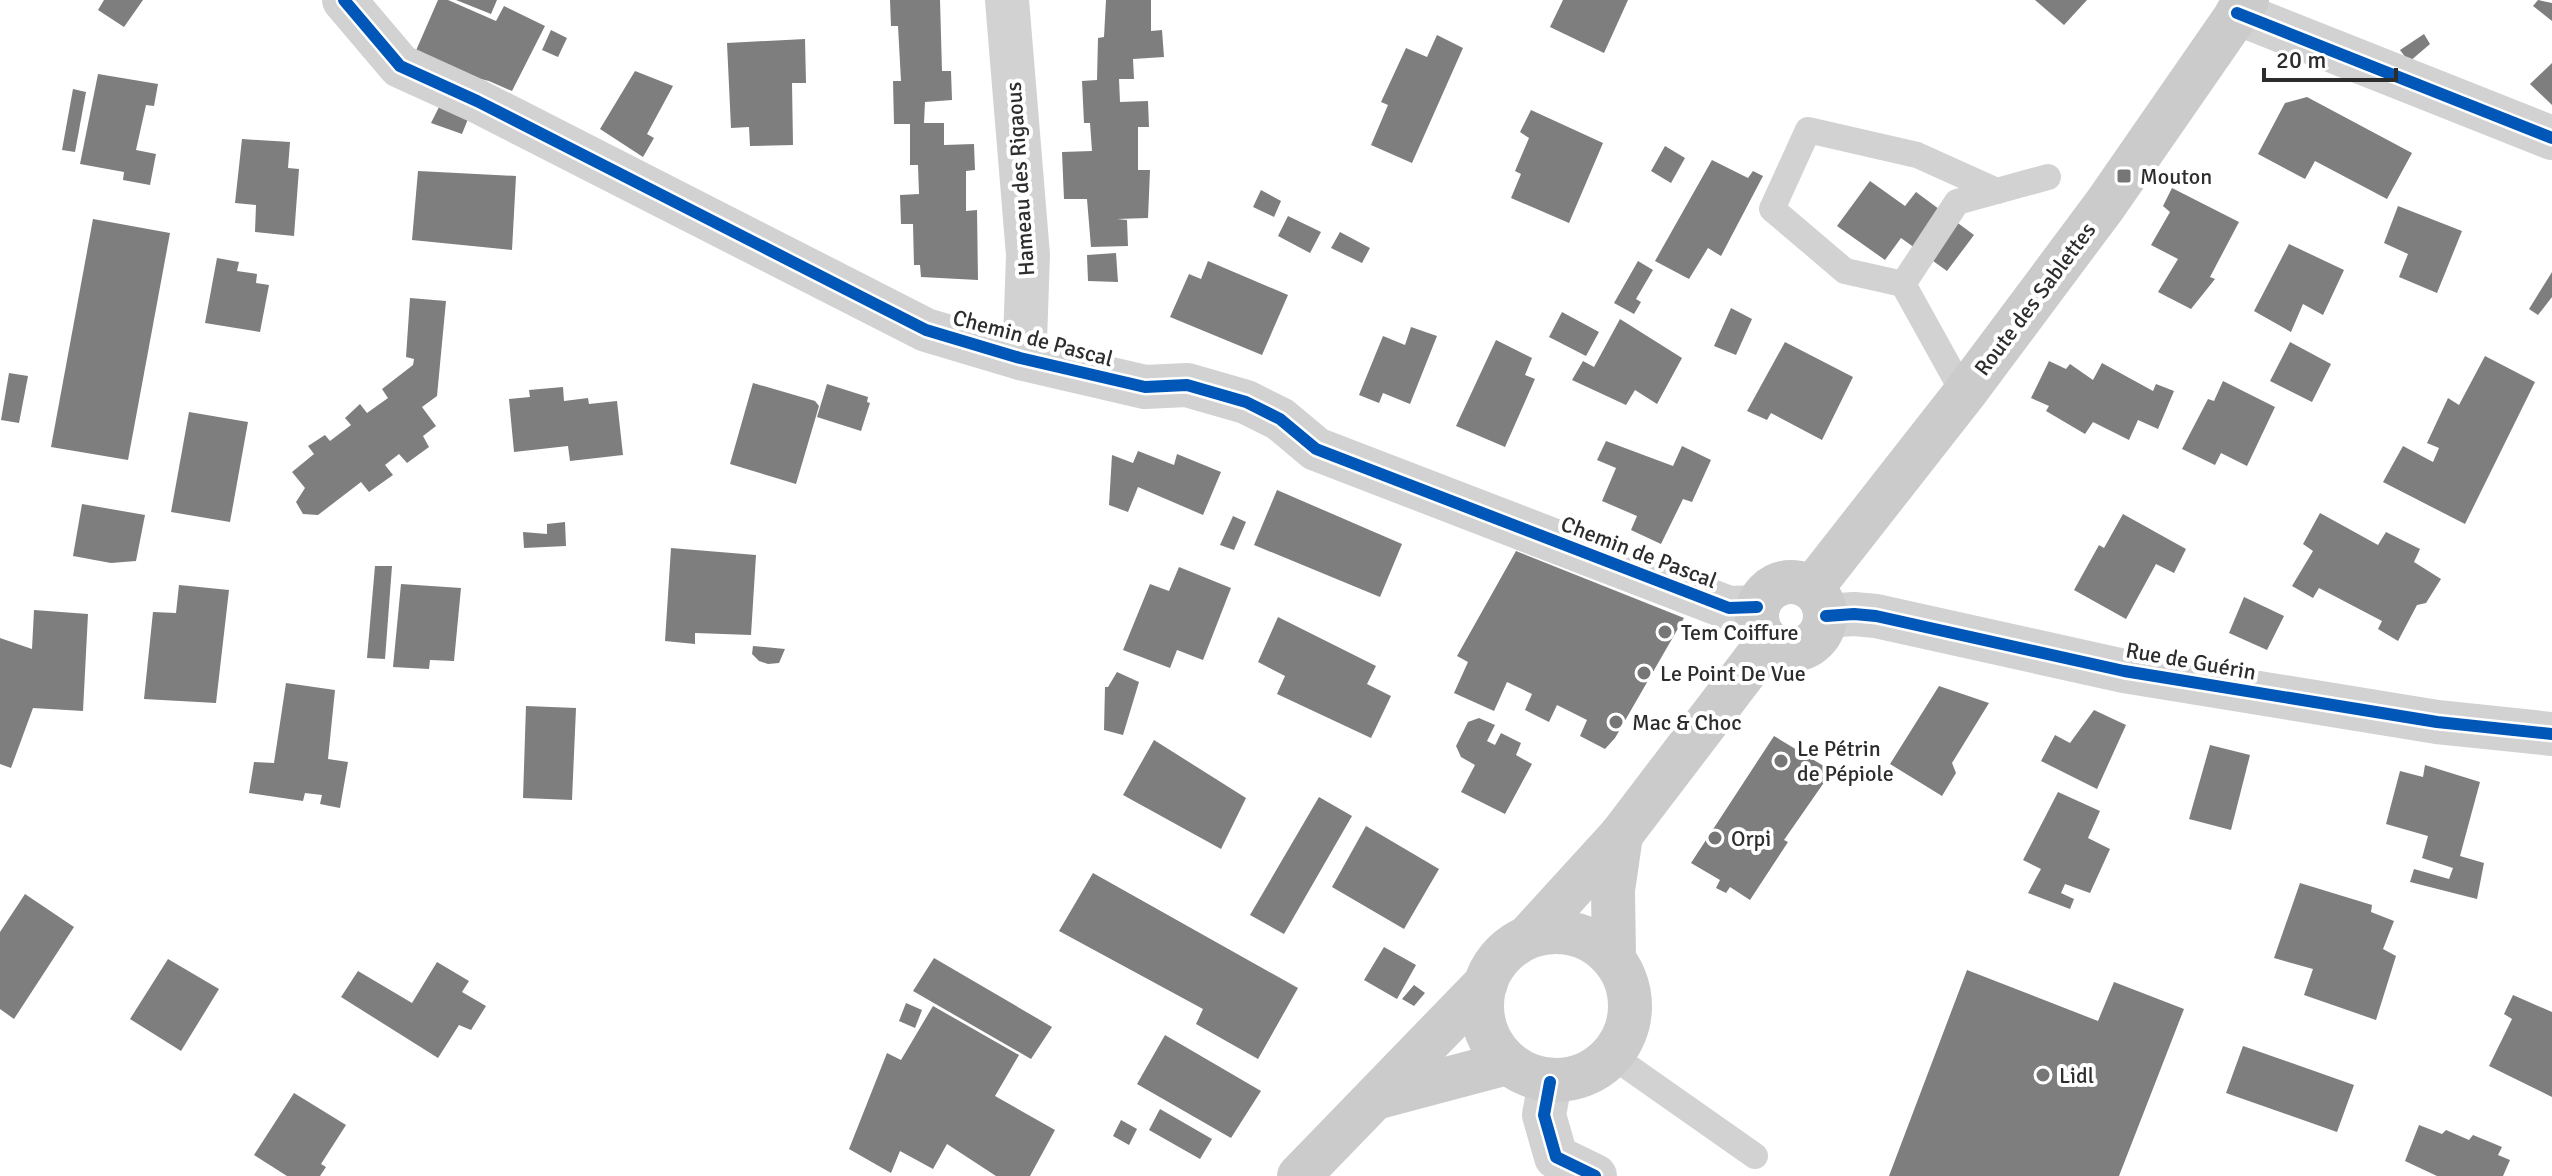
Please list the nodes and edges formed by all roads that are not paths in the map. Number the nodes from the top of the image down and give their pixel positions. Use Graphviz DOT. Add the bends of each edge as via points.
graph roads {
  1 [pos="344,0"];
  2 [pos="1007,0"];
  3 [pos="2242,6"];
  4 [pos="2552,138"];
  5 [pos="2048,177"];
  6 [pos="1997,191"];
  7 [pos="1903,284"];
  8 [pos="1020,358"];
  9 [pos="1964,394"];
  10 [pos="1819,602"];
  11 [pos="1762,625"];
  12 [pos="2552,734"];
  13 [pos="1621,835"];
  14 [pos="1528,937"];
  15 [pos="1614,958"];
  16 [pos="1486,983"];
  17 [pos="1614,1057"];
  18 [pos="1507,1063"];
  19 [pos="1550,1082"];
  20 [pos="1379,1097"];
  21 [pos="1755,1156"];
  22 [pos="1299,1176"];
  23 [pos="1595,1176"];
  1 -- 8 [label="street, Chemin de Pascal" via="400,66 926,330"];
  2 -- 8 [label="street, Hameau des Rigaous" via="1028,255"];
  3 -- 4 [label="street"];
  3 -- 9 [label="main road, Route des Sablettes" via="2105,205"];
  5 -- 6 [label="lane"];
  6 -- 7 [label="lane" via="1957,202"];
  6 -- 7 [label="lane" via="1917,155 1808,130 1772,209 1845,271"];
  7 -- 9 [label="lane"];
  8 -- 11 [label="street, Chemin de Pascal" via="1145,387 1187,385 1246,402 1280,419 1316,449"];
  9 -- 10 [label="main road, Route des Sablettes"];
  10 -- 11 [label="main road" via="1796,582 1779,583 1766,593"];
  10 -- 11 [label="main road" via="1820,636 1806,649 1786,651"];
  10 -- 12 [label="street, Rue de Guérin" via="2124,671 2437,722"];
  11 -- 13 [label="main road"];
  13 -- 14 [label="main road"];
  13 -- 15 [label="main road" via="1613,890"];
  14 -- 15 [label="main road" via="1570,932"];
  14 -- 16 [label="main road" via="1495,963"];
  15 -- 17 [label="main road" via="1628,984 1631,1014"];
  16 -- 18 [label="main road" via="1484,1025"];
  16 -- 20 [label="main road"];
  17 -- 19 [label="main road" via="1578,1078"];
  17 -- 21 [label="lane"];
  18 -- 19 [label="main road"];
  18 -- 20 [label="main road"];
  19 -- 23 [label="street" via="1544,1115 1556,1157"];
  20 -- 22 [label="main road"];
}
